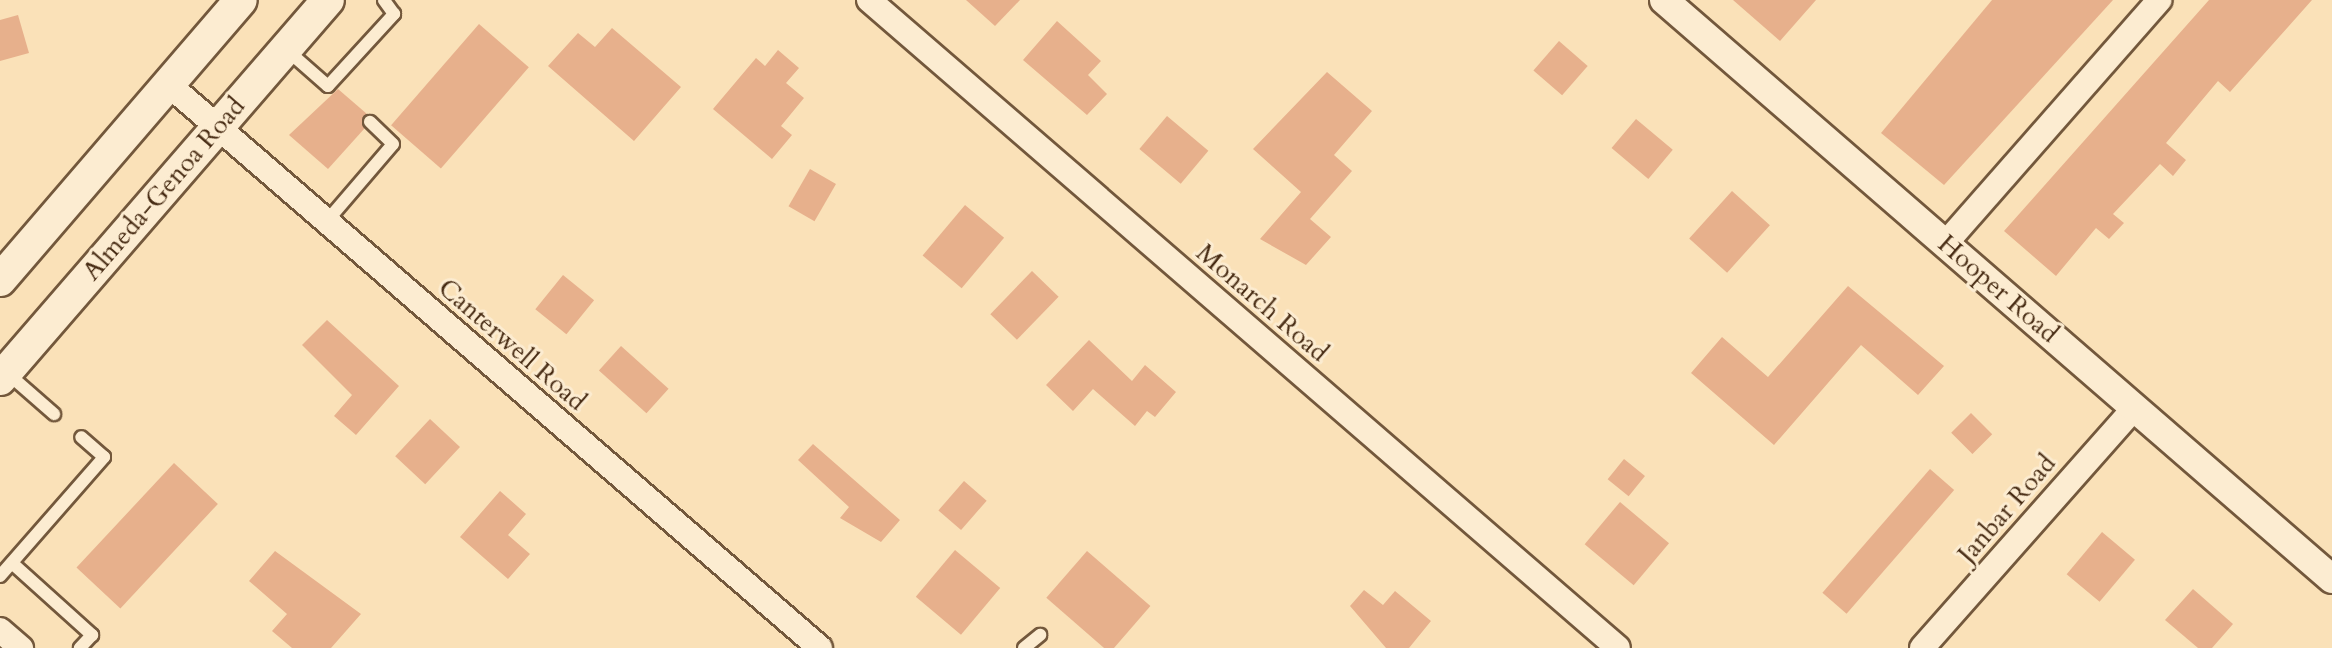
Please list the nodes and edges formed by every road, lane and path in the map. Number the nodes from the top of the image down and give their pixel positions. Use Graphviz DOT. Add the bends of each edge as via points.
graph roads {
  1 [pos="241,0"];
  2 [pos="328,0"];
  3 [pos="384,0"];
  4 [pos="869,0"];
  5 [pos="1664,0"];
  6 [pos="2159,0"];
  7 [pos="285,49"];
  8 [pos="168,84"];
  9 [pos="370,122"];
  10 [pos="218,127"];
  11 [pos="327,221"];
  12 [pos="1945,244"];
  13 [pos="0,280"];
  14 [pos="3,376"];
  15 [pos="2134,408"];
  16 [pos="54,414"];
  17 [pos="81,437"];
  18 [pos="12,563"];
  19 [pos="0,576"];
  20 [pos="2332,579"];
  21 [pos="0,630"];
  22 [pos="1040,635"];
  23 [pos="21,648"];
  24 [pos="80,648"];
  25 [pos="820,648"];
  26 [pos="1024,648"];
  27 [pos="1618,648"];
  28 [pos="1922,648"];
  1 -- 8 [label="main road"];
  2 -- 7 [label="main road, Almeda-Genoa Road"];
  3 -- 7 [label="lane" via="394,14 330,86"];
  4 -- 27 [label="street, Monarch Road"];
  5 -- 12 [label="street, Hooper Road"];
  6 -- 12 [label="street"];
  7 -- 10 [label="main road, Almeda-Genoa Road"];
  8 -- 10 [label="street, Canterwell Road"];
  8 -- 13 [label="main road"];
  9 -- 11 [label="lane" via="393,144"];
  10 -- 11 [label="street, Canterwell Road"];
  10 -- 14 [label="main road, Almeda-Genoa Road"];
  11 -- 25 [label="street, Canterwell Road"];
  12 -- 15 [label="street, Hooper Road"];
  14 -- 16 [label="lane"];
  15 -- 20 [label="street, Hooper Road"];
  15 -- 28 [label="street, Janbar Road"];
  17 -- 18 [label="lane" via="104,457"];
  18 -- 19 [label="lane"];
  18 -- 24 [label="lane" via="92,635"];
  21 -- 23 [label="street"];
  22 -- 26 [label="lane"];
}
